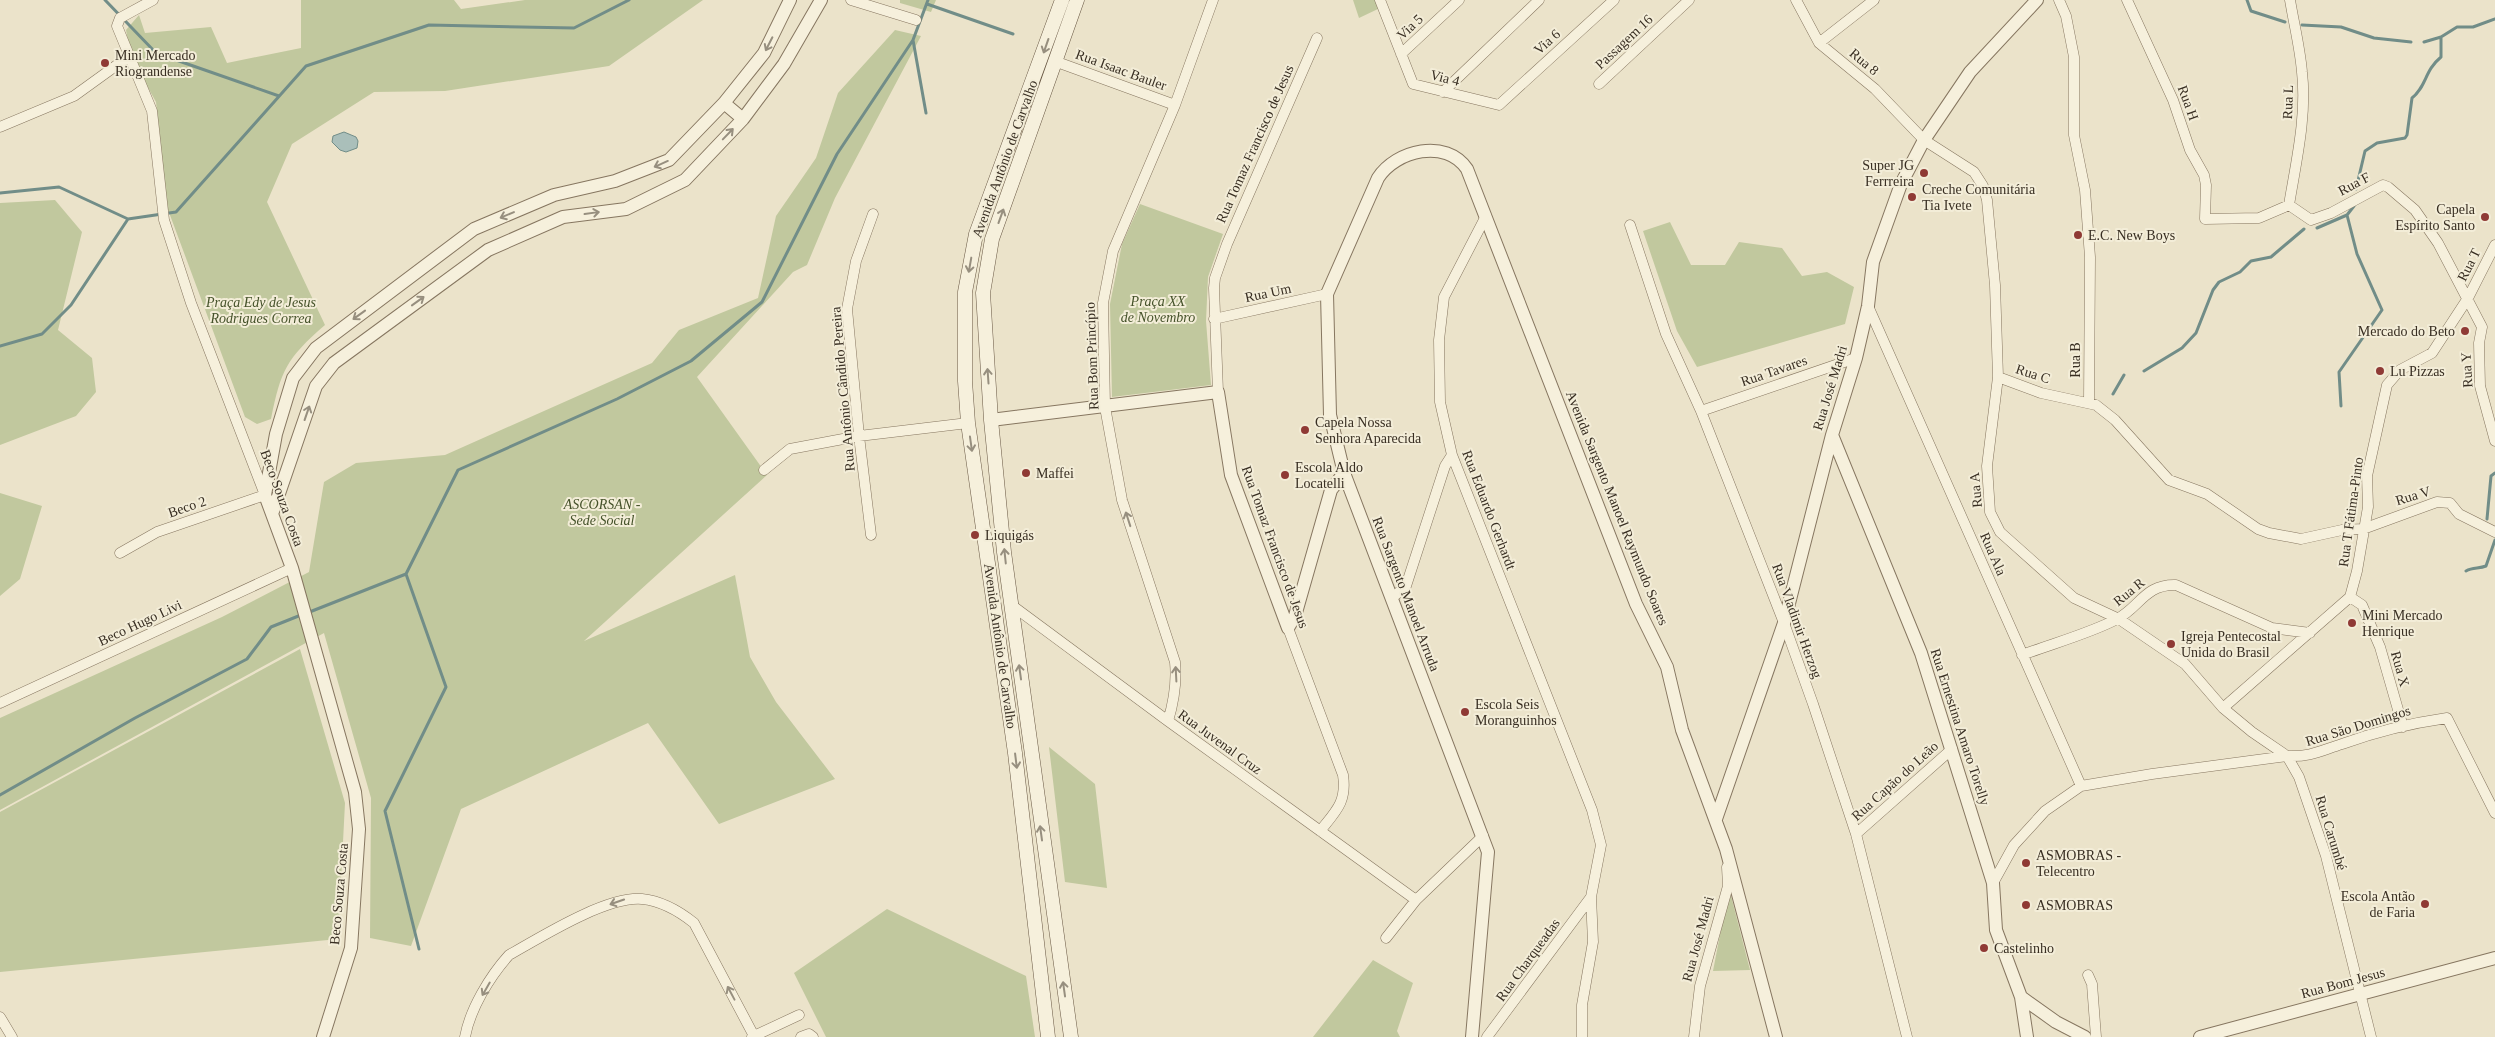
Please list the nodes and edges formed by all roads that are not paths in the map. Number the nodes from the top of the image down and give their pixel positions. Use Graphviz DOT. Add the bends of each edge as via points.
graph roads {
  1 [pos="153,0"];
  2 [pos="790,0"];
  3 [pos="821,0"];
  4 [pos="851,0"];
  5 [pos="1062,0"];
  6 [pos="1077,0"];
  7 [pos="1213,0"];
  8 [pos="1380,0"];
  9 [pos="1459,0"];
  10 [pos="1538,0"];
  11 [pos="1614,0"];
  12 [pos="1689,0"];
  13 [pos="1796,0"];
  14 [pos="1874,0"];
  15 [pos="2037,0"];
  16 [pos="2059,0"];
  17 [pos="2127,0"];
  18 [pos="2290,0"];
  19 [pos="916,20"];
  20 [pos="1317,38"];
  21 [pos="1819,43"];
  22 [pos="1401,54"];
  23 [pos="128,57"];
  24 [pos="1057,62"];
  25 [pos="1599,84"];
  26 [pos="1443,92"];
  27 [pos="724,104"];
  28 [pos="1175,104"];
  29 [pos="1499,105"];
  30 [pos="743,118"];
  31 [pos="0,127"];
  32 [pos="1924,140"];
  33 [pos="1385,166"];
  34 [pos="554,195"];
  35 [pos="2289,205"];
  36 [pos="873,214"];
  37 [pos="1486,216"];
  38 [pos="563,217"];
  39 [pos="1630,225"];
  40 [pos="2495,245"];
  41 [pos="1328,294"];
  42 [pos="2468,298"];
  43 [pos="1868,306"];
  44 [pos="1214,319"];
  45 [pos="1856,358"];
  46 [pos="1998,377"];
  47 [pos="1218,392"];
  48 [pos="966,400"];
  49 [pos="2089,402"];
  50 [pos="1105,407"];
  51 [pos="1701,411"];
  52 [pos="991,420"];
  53 [pos="968,423"];
  54 [pos="1832,435"];
  55 [pos="859,436"];
  56 [pos="2495,441"];
  57 [pos="994,447"];
  58 [pos="1452,455"];
  59 [pos="764,470"];
  60 [pos="1344,472"];
  61 [pos="265,494"];
  62 [pos="272,514"];
  63 [pos="2363,530"];
  64 [pos="2495,532"];
  65 [pos="870,535"];
  66 [pos="120,553"];
  67 [pos="292,568"];
  68 [pos="2350,597"];
  69 [pos="1392,598"];
  70 [pos="1010,604"];
  71 [pos="2119,619"];
  72 [pos="1784,623"];
  73 [pos="1288,628"];
  74 [pos="2310,633"];
  75 [pos="2022,655"];
  76 [pos="0,704"];
  77 [pos="2223,708"];
  78 [pos="1168,721"];
  79 [pos="2402,726"];
  80 [pos="1952,749"];
  81 [pos="2287,756"];
  82 [pos="2082,786"];
  83 [pos="2495,813"];
  84 [pos="1716,819"];
  85 [pos="1320,831"];
  86 [pos="1856,834"];
  87 [pos="1482,836"];
  88 [pos="1726,849"];
  89 [pos="1993,883"];
  90 [pos="1591,897"];
  91 [pos="1416,900"];
  92 [pos="1386,938"];
  93 [pos="2495,958"];
  94 [pos="2088,975"];
  95 [pos="2360,994"];
  96 [pos="2021,996"];
  97 [pos="799,1015"];
  98 [pos="0,1017"];
  99 [pos="12,1037"];
  100 [pos="323,1037"];
  101 [pos="465,1037"];
  102 [pos="753,1037"];
  103 [pos="801,1037"];
  104 [pos="813,1037"];
  105 [pos="1048,1037"];
  106 [pos="1071,1037"];
  107 [pos="1472,1037"];
  108 [pos="1487,1037"];
  109 [pos="1582,1037"];
  110 [pos="1694,1037"];
  111 [pos="1776,1037"];
  112 [pos="1908,1037"];
  113 [pos="2027,1037"];
  114 [pos="2085,1037"];
  115 [pos="2096,1037"];
  116 [pos="2200,1037"];
  117 [pos="2371,1037"];
  1 -- 23 [label="street, Beco Souza Costa" via="117,22"];
  2 -- 27 [label="street, one-way" via="764,53"];
  3 -- 30 [label="street" via="784,64"];
  4 -- 19 [label="street"];
  5 -- 48 [label="main road, Avenida Antônio de Carvalho, one-way" via="976,234 965,292"];
  6 -- 24 [label="main road, Avenida Antônio de Carvalho"];
  7 -- 28 [label="street, Rua Bom Princípio"];
  8 -- 22 [label="street, Via 4"];
  9 -- 22 [label="street, Via 5"];
  10 -- 26 [label="street"];
  11 -- 29 [label="street, Via 6"];
  12 -- 25 [label="street, Passagem 16"];
  13 -- 21 [label="street, Rua 8"];
  14 -- 21 [label="street"];
  15 -- 32 [label="street, Rua José Madri" via="1970,72"];
  16 -- 49 [label="street, Rua B" via="2066,16 2074,57 2074,135 2086,200 2090,257"];
  17 -- 35 [label="street, Rua H" via="2173,100 2190,150 2204,175 2204,219 2258,218"];
  18 -- 35 [label="street, Rua L" via="2303,98"];
  20 -- 44 [label="street, Rua Tomaz Francisco de Jesus" via="1224,253 1215,278"];
  21 -- 32 [label="street, Rua 8" via="1875,89"];
  22 -- 26 [label="street, Via 4" via="1413,84"];
  23 -- 31 [label="street" via="74,96"];
  23 -- 61 [label="street, Beco Souza Costa" via="152,111 164,220 191,303"];
  24 -- 28 [label="street, Rua Isaac Bauler"];
  52 -- 24 [label="main road, Avenida Antônio de Carvalho, one-way" via="983,293 992,239"];
  26 -- 29 [label="street, Via 4"];
  27 -- 30 [label="street"];
  27 -- 34 [label="street, one-way" via="669,160 615,181"];
  28 -- 50 [label="street, Rua Bom Princípio" via="1113,251 1107,276 1103,302"];
  38 -- 30 [label="street, one-way" via="626,209 685,180"];
  32 -- 43 [label="street, Rua José Madri" via="1901,184 1880,240 1873,262"];
  32 -- 46 [label="street, Rua A" via="1974,172 1985,193 1996,285"];
  33 -- 37 [label="street, Avenida Sargento Manoel Raymundo Soares" via="1416,152 1444,152 1454,156 1467,169"];
  33 -- 41 [label="street, Rua Sargento Manoel Arruda"];
  34 -- 38 [label="street"];
  34 -- 61 [label="street, one-way" via="474,229 316,348 293,378 276,434"];
  35 -- 42 [label="street, Rua F" via="2311,220 2331,213 2378,186 2388,186 2415,210 2438,243"];
  36 -- 55 [label="street, Rua Antônio Cândido Pereira" via="856,261 847,309"];
  37 -- 58 [label="street, Rua Eduardo Gerhardt" via="1444,297 1439,340 1440,402"];
  37 -- 84 [label="street, Avenida Sargento Manoel Raymundo Soares" via="1636,604 1667,668 1682,730"];
  62 -- 38 [label="street, one-way" via="316,386 334,363 488,250"];
  39 -- 51 [label="street, Rua Vladimir Herzog" via="1666,334"];
  40 -- 42 [label="street, Rua T"];
  41 -- 44 [label="street, Rua Um"];
  41 -- 60 [label="street, Rua Sargento Manoel Arruda" via="1330,415"];
  42 -- 56 [label="street, Rua Y" via="2482,327 2480,386"];
  42 -- 63 [label="street, Rua T Fátima-Pinto" via="2430,354 2400,370 2387,385 2367,476 2368,507"];
  43 -- 45 [label="street, Rua José Madri"];
  43 -- 75 [label="street, Rua Ala"];
  44 -- 47 [label="street, Rua Tomaz Francisco de Jesus"];
  45 -- 51 [label="street, Rua Tavares"];
  45 -- 54 [label="street, Rua José Madri"];
  46 -- 49 [label="street, Rua C" via="2041,393"];
  46 -- 71 [label="street, Rua A" via="1987,466 1990,512 2000,532 2074,598"];
  47 -- 50 [label="street"];
  47 -- 73 [label="street, Rua Tomaz Francisco de Jesus" via="1231,475"];
  48 -- 52 [label="main road" via="976,417"];
  48 -- 53 [label="main road, Avenida Antônio de Carvalho"];
  49 -- 63 [label="street" via="2116,420 2169,480 2208,494 2258,529 2301,539 2342,530"];
  50 -- 52 [label="street"];
  78 -- 50 [label="street, Rua Bom Princípio, one-way" via="1177,678 1175,662 1122,500"];
  51 -- 72 [label="street, Rua Vladimir Herzog"];
  52 -- 57 [label="main road, Avenida Antônio de Carvalho"];
  53 -- 55 [label="street"];
  53 -- 57 [label="main road" via="985,427"];
  53 -- 105 [label="main road, Avenida Antônio de Carvalho, one-way" via="1015,753"];
  54 -- 72 [label="street, Rua José Madri"];
  54 -- 80 [label="street, Rua Ernestina Amaro Torelly" via="1922,653"];
  55 -- 59 [label="street" via="790,449"];
  55 -- 65 [label="street, Rua Antônio Cândido Pereira"];
  70 -- 57 [label="main road, Avenida Antônio de Carvalho, one-way"];
  58 -- 69 [label="street" via="1444,466 1406,586"];
  58 -- 90 [label="street, Rua Eduardo Gerhardt" via="1592,810 1601,845"];
  60 -- 69 [label="street, Rua Sargento Manoel Arruda"];
  60 -- 73 [label="street" via="1331,490 1295,616"];
  61 -- 62 [label="street, Beco Souza Costa"];
  61 -- 66 [label="street, Beco 2" via="157,532"];
  62 -- 67 [label="street, Beco Souza Costa"];
  63 -- 64 [label="street, Rua V" via="2437,502 2450,503 2459,514"];
  63 -- 68 [label="street, Rua T Fátima-Pinto"];
  67 -- 76 [label="street, Beco Hugo Livi"];
  67 -- 100 [label="street, Beco Souza Costa" via="355,792 359,829 351,948"];
  68 -- 74 [label="street"];
  68 -- 79 [label="street, Rua X" via="2362,605 2380,647"];
  69 -- 87 [label="street, Rua Sargento Manoel Arruda"];
  70 -- 78 [label="street, Rua Juvenal Cruz"];
  106 -- 70 [label="main road, Avenida Antônio de Carvalho, one-way"];
  71 -- 74 [label="street, Rua R" via="2157,587 2176,585 2272,628"];
  71 -- 75 [label="street, Rua R"];
  71 -- 77 [label="street, Rua A" via="2184,664"];
  72 -- 84 [label="street, Rua José Madri"];
  72 -- 86 [label="street, Rua Vladimir Herzog"];
  73 -- 85 [label="street, Rua Tomaz Francisco de Jesus" via="1343,775 1345,790 1342,802"];
  74 -- 77 [label="street"];
  75 -- 82 [label="street, Rua Ala"];
  77 -- 81 [label="street, Rua A"];
  78 -- 85 [label="street, Rua Juvenal Cruz"];
  79 -- 81 [label="street, Rua São Domingos" via="2305,757"];
  79 -- 83 [label="street, Rua São Domingos" via="2447,718"];
  80 -- 86 [label="street, Rua Capão do Leão"];
  80 -- 89 [label="street, Rua Ernestina Amaro Torelly"];
  81 -- 82 [label="street, Rua São Domingos"];
  81 -- 95 [label="street, Rua Carumbé" via="2299,777 2326,856"];
  82 -- 89 [label="street" via="2044,811 2014,845"];
  84 -- 88 [label="street, Avenida Sargento Manoel Raymundo Soares"];
  85 -- 91 [label="street, Rua Juvenal Cruz"];
  86 -- 112 [label="street, Rua Vladimir Herzog"];
  87 -- 91 [label="street"];
  87 -- 107 [label="street, Rua Sargento Manoel Arruda" via="1488,852"];
  88 -- 110 [label="street, Rua José Madri" via="1728,886 1700,986"];
  88 -- 111 [label="street, Avenida Sargento Manoel Raymundo Soares"];
  89 -- 96 [label="street, Rua Ernestina Amaro Torelly" via="1996,930"];
  90 -- 108 [label="street, Rua Charqueadas"];
  90 -- 109 [label="street" via="1593,942 1582,1005"];
  91 -- 92 [label="street"];
  93 -- 95 [label="street, Rua Bom Jesus"];
  94 -- 115 [label="street" via="2092,984"];
  95 -- 116 [label="street, Rua Bom Jesus"];
  95 -- 117 [label="street, Rua Carumbé"];
  96 -- 113 [label="street, Rua Ernestina Amaro Torelly"];
  96 -- 114 [label="street" via="2056,1022"];
  97 -- 102 [label="street"];
  98 -- 99 [label="street"];
  102 -- 101 [label="street, one-way" via="694,923 679,911 643,899 625,899 601,908 509,955 500,964 473,1011"];
  103 -- 104 [label="street" via="808,1034"];
}
